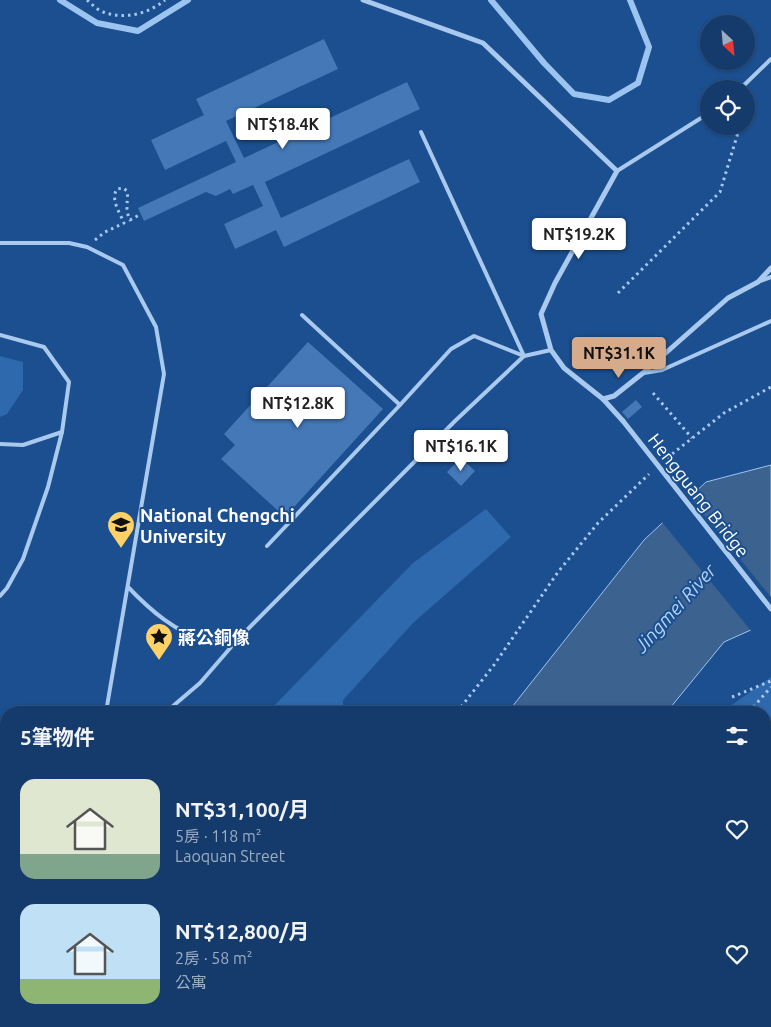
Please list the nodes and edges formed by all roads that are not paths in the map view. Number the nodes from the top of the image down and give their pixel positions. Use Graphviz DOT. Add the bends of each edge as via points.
graph roads {
  1 [pos="363,0"];
  2 [pos="771,59"];
  3 [pos="749,80"];
  4 [pos="700,119"];
  5 [pos="421,132"];
  6 [pos="617,171"];
  7 [pos="0,243"];
  8 [pos="771,268"];
  9 [pos="771,277"];
  10 [pos="758,282"];
  11 [pos="302,316"];
  12 [pos="771,321"];
  13 [pos="0,335"];
  14 [pos="551,350"];
  15 [pos="524,356"];
  16 [pos="644,373"];
  17 [pos="603,399"];
  18 [pos="400,405"];
  19 [pos="62,432"];
  20 [pos="0,444"];
  21 [pos="267,546"];
  22 [pos="128,587"];
  23 [pos="0,596"];
  24 [pos="771,609"];
  25 [pos="238,639"];
  26 [pos="107,706"];
  27 [pos="173,706"];
  1 -- 6 [label="street" via="483,42"];
  2 -- 3 [label="lane"];
  4 -- 6 [label="lane"];
  5 -- 15 [label="lane"];
  6 -- 14 [label="street" via="541,314"];
  7 -- 22 [label="lane" via="69,243 87,247 123,265 156,327 164,374"];
  8 -- 10 [label="street"];
  9 -- 10 [label="lane"];
  10 -- 16 [label="street" via="728,298"];
  11 -- 18 [label="lane"];
  12 -- 16 [label="lane" via="662,370"];
  13 -- 19 [label="lane" via="44,347 69,382"];
  14 -- 15 [label="lane"];
  14 -- 17 [label="street, Hengguang Bridge" via="564,368"];
  15 -- 18 [label="lane" via="474,336 451,349"];
  15 -- 25 [label="lane"];
  16 -- 17 [label="street" via="614,396"];
  17 -- 24 [label="street, Hengguang Bridge, bridge"];
  18 -- 21 [label="lane"];
  19 -- 20 [label="lane" via="22,445"];
  19 -- 23 [label="lane" via="48,487 22,559"];
  22 -- 25 [label="lane" via="151,610 184,632 209,641"];
  22 -- 26 [label="lane"];
  25 -- 27 [label="lane" via="200,683"];
}
